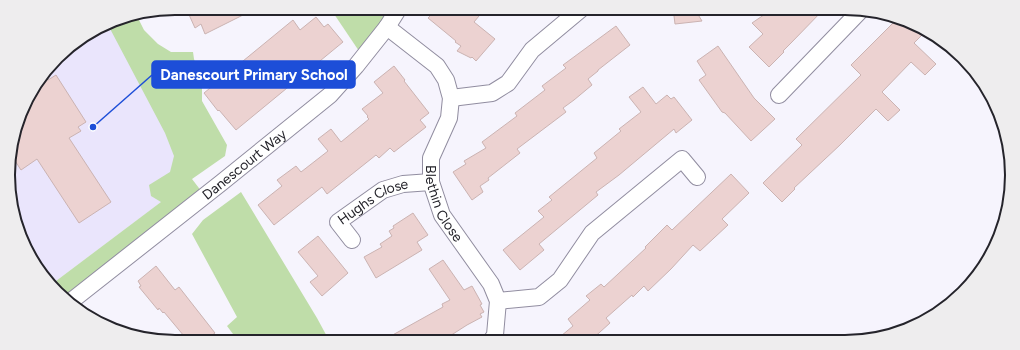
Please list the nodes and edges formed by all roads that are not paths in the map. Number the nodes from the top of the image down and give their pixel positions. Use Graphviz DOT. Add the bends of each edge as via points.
graph roads {
  1 [pos="395,15"];
  2 [pos="574,15"];
  3 [pos="856,15"];
  4 [pos="387,28"];
  5 [pos="779,95"];
  6 [pos="451,98"];
  7 [pos="697,177"];
  8 [pos="431,182"];
  9 [pos="352,240"];
  10 [pos="74,299"];
  11 [pos="498,301"];
  12 [pos="495,335"];
  1 -- 4 [label="street, Danescourt Way"];
  2 -- 6 [label="street" via="532,50 508,83 492,93"];
  3 -- 5 [label="street"];
  4 -- 6 [label="street, Blethin Close" via="436,66 446,80"];
  4 -- 10 [label="street, Danescourt Way" via="330,95"];
  6 -- 8 [label="street, Blethin Close" via="449,118 431,158"];
  7 -- 11 [label="street" via="682,159 592,233 560,280 539,297"];
  8 -- 9 [label="street, Hughs Close" via="403,184 383,190 338,222"];
  8 -- 11 [label="street, Blethin Close" via="442,214 491,284"];
  11 -- 12 [label="street, Blethin Close"];
}
